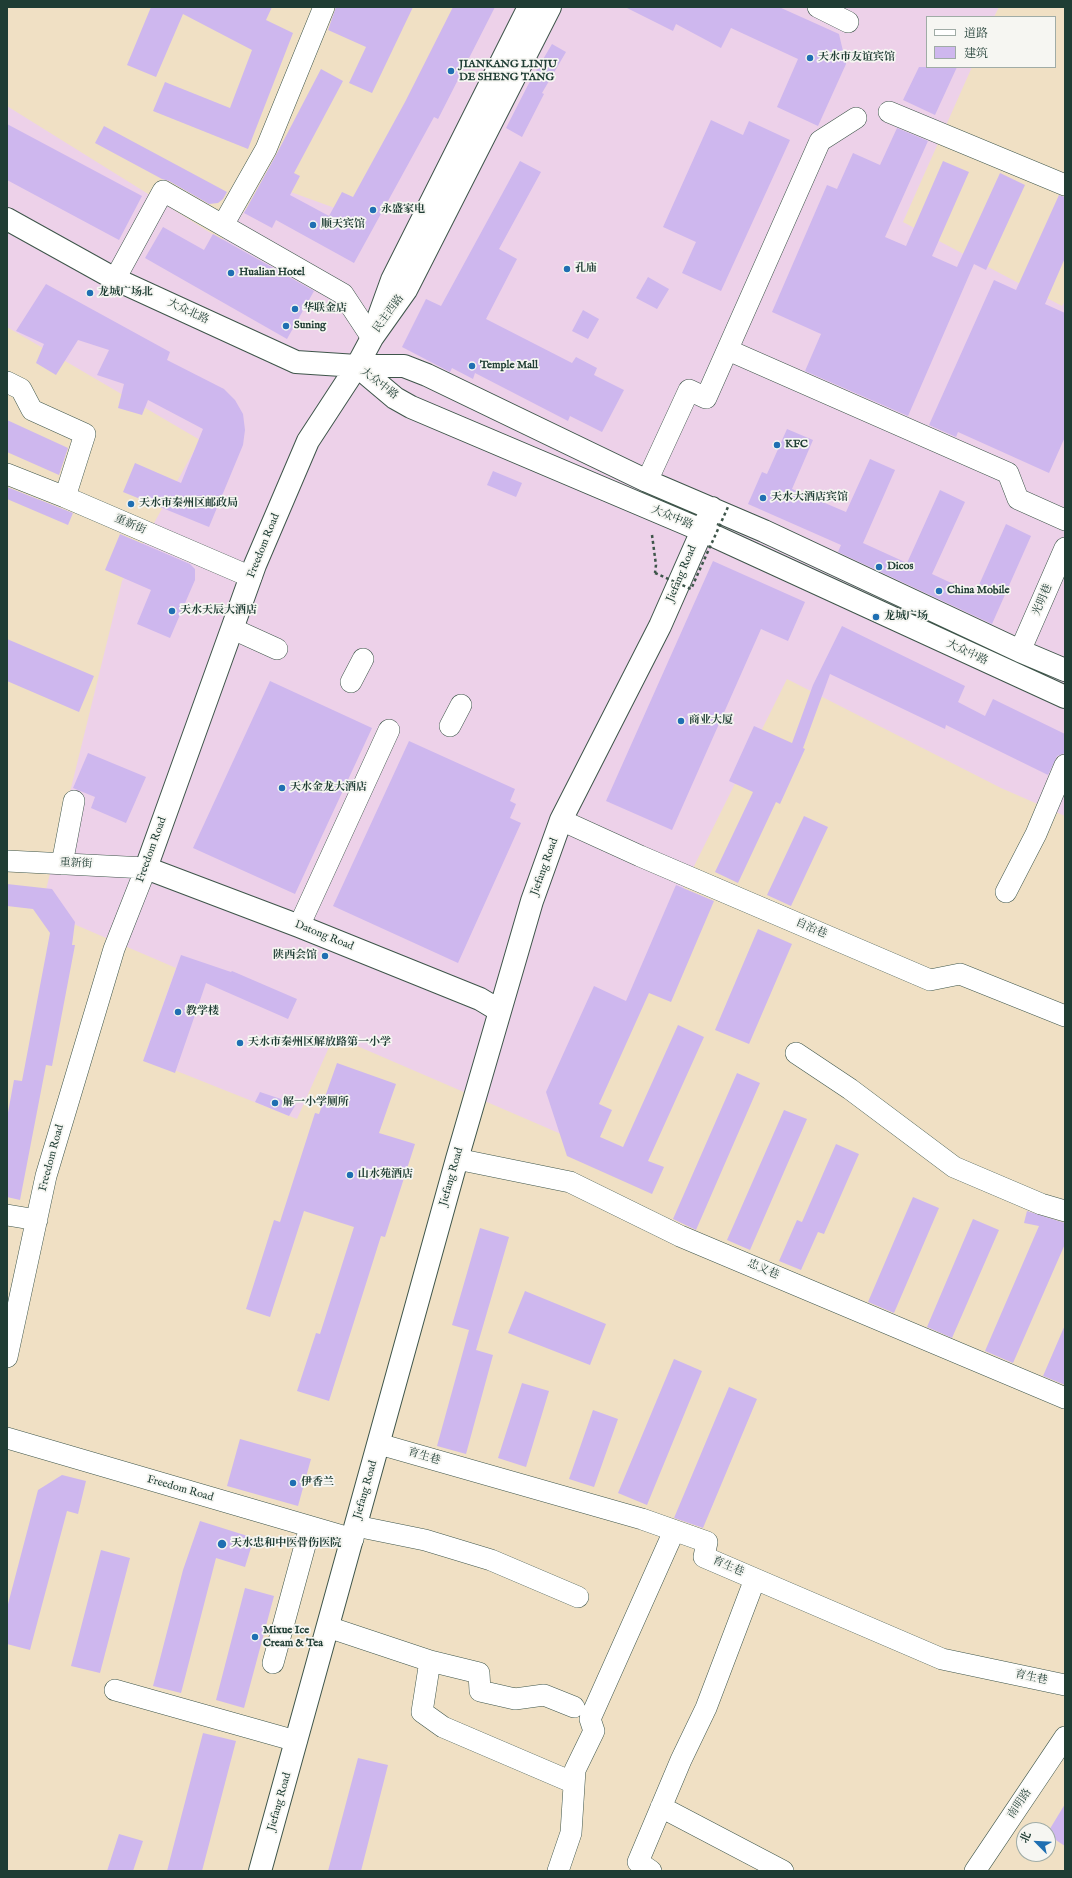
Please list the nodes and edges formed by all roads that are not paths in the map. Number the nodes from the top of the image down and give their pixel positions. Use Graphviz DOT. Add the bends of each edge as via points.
graph roads {
  1 [pos="324,7"];
  2 [pos="529,7"];
  3 [pos="550,7"];
  4 [pos="818,7"];
  5 [pos="848,22"];
  6 [pos="889,112"];
  7 [pos="856,118"];
  8 [pos="1065,185"];
  9 [pos="7,219"];
  10 [pos="223,225"];
  11 [pos="115,279"];
  12 [pos="372,338"];
  13 [pos="728,350"];
  14 [pos="356,366"];
  15 [pos="7,382"];
  16 [pos="7,474"];
  17 [pos="648,482"];
  18 [pos="65,497"];
  19 [pos="720,508"];
  20 [pos="1065,520"];
  21 [pos="702,530"];
  22 [pos="1065,548"];
  23 [pos="252,577"];
  24 [pos="233,629"];
  25 [pos="277,649"];
  26 [pos="1020,651"];
  27 [pos="363,659"];
  28 [pos="1065,670"];
  29 [pos="351,682"];
  30 [pos="1065,697"];
  31 [pos="461,706"];
  32 [pos="450,726"];
  33 [pos="389,730"];
  34 [pos="1065,765"];
  35 [pos="74,801"];
  36 [pos="561,820"];
  37 [pos="7,861"];
  38 [pos="62,864"];
  39 [pos="146,868"];
  40 [pos="1006,892"];
  41 [pos="299,926"];
  42 [pos="500,1011"];
  43 [pos="1065,1016"];
  44 [pos="796,1053"];
  45 [pos="457,1159"];
  46 [pos="1065,1211"];
  47 [pos="7,1215"];
  48 [pos="37,1220"];
  49 [pos="7,1357"];
  50 [pos="1065,1398"];
  51 [pos="7,1438"];
  52 [pos="379,1444"];
  53 [pos="310,1527"];
  54 [pos="674,1531"];
  55 [pos="354,1533"];
  56 [pos="756,1579"];
  57 [pos="578,1598"];
  58 [pos="328,1627"];
  59 [pos="430,1661"];
  60 [pos="273,1663"];
  61 [pos="1065,1685"];
  62 [pos="115,1690"];
  63 [pos="574,1707"];
  64 [pos="1065,1737"];
  65 [pos="296,1741"];
  66 [pos="574,1783"];
  67 [pos="661,1807"];
  68 [pos="260,1871"];
  69 [pos="558,1871"];
  70 [pos="651,1871"];
  71 [pos="783,1871"];
  72 [pos="975,1871"];
  1 -- 10 [label="street" via="266,149"];
  2 -- 12 [label="main road, 民主西路" via="392,280"];
  3 -- 12 [label="main road, 民主西路" via="406,290"];
  4 -- 5 [label="street"];
  6 -- 8 [label="street"];
  7 -- 13 [label="street" via="820,141"];
  9 -- 11 [label="main road, 大众北路"];
  10 -- 11 [label="street" via="163,190"];
  10 -- 12 [label="street" via="343,294"];
  11 -- 14 [label="main road, 大众北路" via="296,362"];
  12 -- 14 [label="main road, Freedom Road"];
  13 -- 17 [label="street" via="706,398 689,390"];
  13 -- 20 [label="street" via="1008,473 1018,499"];
  14 -- 17 [label="main road, 大众中路" via="404,366 427,375"];
  14 -- 21 [label="main road, 大众中路" via="411,407"];
  14 -- 23 [label="main road, Freedom Road" via="308,441"];
  15 -- 18 [label="street" via="21,389 32,410 85,434"];
  16 -- 18 [label="street, 重新街"];
  17 -- 19 [label="main road, 大众中路"];
  18 -- 23 [label="street, 重新街"];
  19 -- 21 [label="main road, Jiefang Road"];
  19 -- 26 [label="main road, 大众中路"];
  21 -- 30 [label="main road, 大众中路"];
  21 -- 36 [label="main road, Jiefang Road" via="660,626"];
  22 -- 26 [label="street, 光明巷"];
  23 -- 24 [label="main road, Freedom Road"];
  24 -- 25 [label="street"];
  24 -- 39 [label="main road, Freedom Road"];
  26 -- 28 [label="main road, 大众中路"];
  27 -- 29 [label="street"];
  31 -- 32 [label="street"];
  33 -- 41 [label="street"];
  34 -- 40 [label="street" via="1036,834"];
  35 -- 38 [label="street"];
  36 -- 42 [label="main road, Jiefang Road" via="532,901"];
  36 -- 43 [label="street, 自治巷" via="930,980 960,974"];
  37 -- 38 [label="street, 重新街"];
  38 -- 39 [label="street, 重新街"];
  39 -- 41 [label="main road, Datong Road"];
  39 -- 48 [label="street, Freedom Road" via="114,949 46,1176"];
  41 -- 42 [label="main road, Datong Road" via="480,999"];
  42 -- 45 [label="main road, Jiefang Road"];
  44 -- 46 [label="street" via="850,1089 954,1167 1041,1204"];
  45 -- 50 [label="street, 忠义巷" via="570,1182 680,1236"];
  45 -- 52 [label="main road, Jiefang Road"];
  47 -- 48 [label="street"];
  48 -- 49 [label="street, Freedom Road"];
  51 -- 53 [label="street, Freedom Road"];
  52 -- 54 [label="street, 育生巷" via="634,1517"];
  52 -- 55 [label="main road, Jiefang Road"];
  53 -- 55 [label="street, Freedom Road"];
  53 -- 60 [label="street"];
  54 -- 56 [label="street, 育生巷" via="707,1542 704,1556"];
  54 -- 66 [label="street" via="590,1719 594,1731 575,1770"];
  55 -- 57 [label="street, Freedom Road" via="425,1540 491,1560"];
  55 -- 58 [label="main road, Jiefang Road"];
  56 -- 61 [label="street, 育生巷" via="942,1659"];
  56 -- 67 [label="street" via="706,1708"];
  58 -- 59 [label="street"];
  58 -- 65 [label="main road, Jiefang Road"];
  59 -- 63 [label="street" via="479,1673 480,1691 515,1699 544,1695"];
  59 -- 66 [label="street" via="422,1712 443,1726"];
  62 -- 65 [label="street"];
  64 -- 72 [label="street, 南明路"];
  65 -- 68 [label="main road, Jiefang Road"];
  66 -- 69 [label="street" via="571,1833"];
  67 -- 70 [label="street" via="638,1862"];
  67 -- 71 [label="street"];
}
